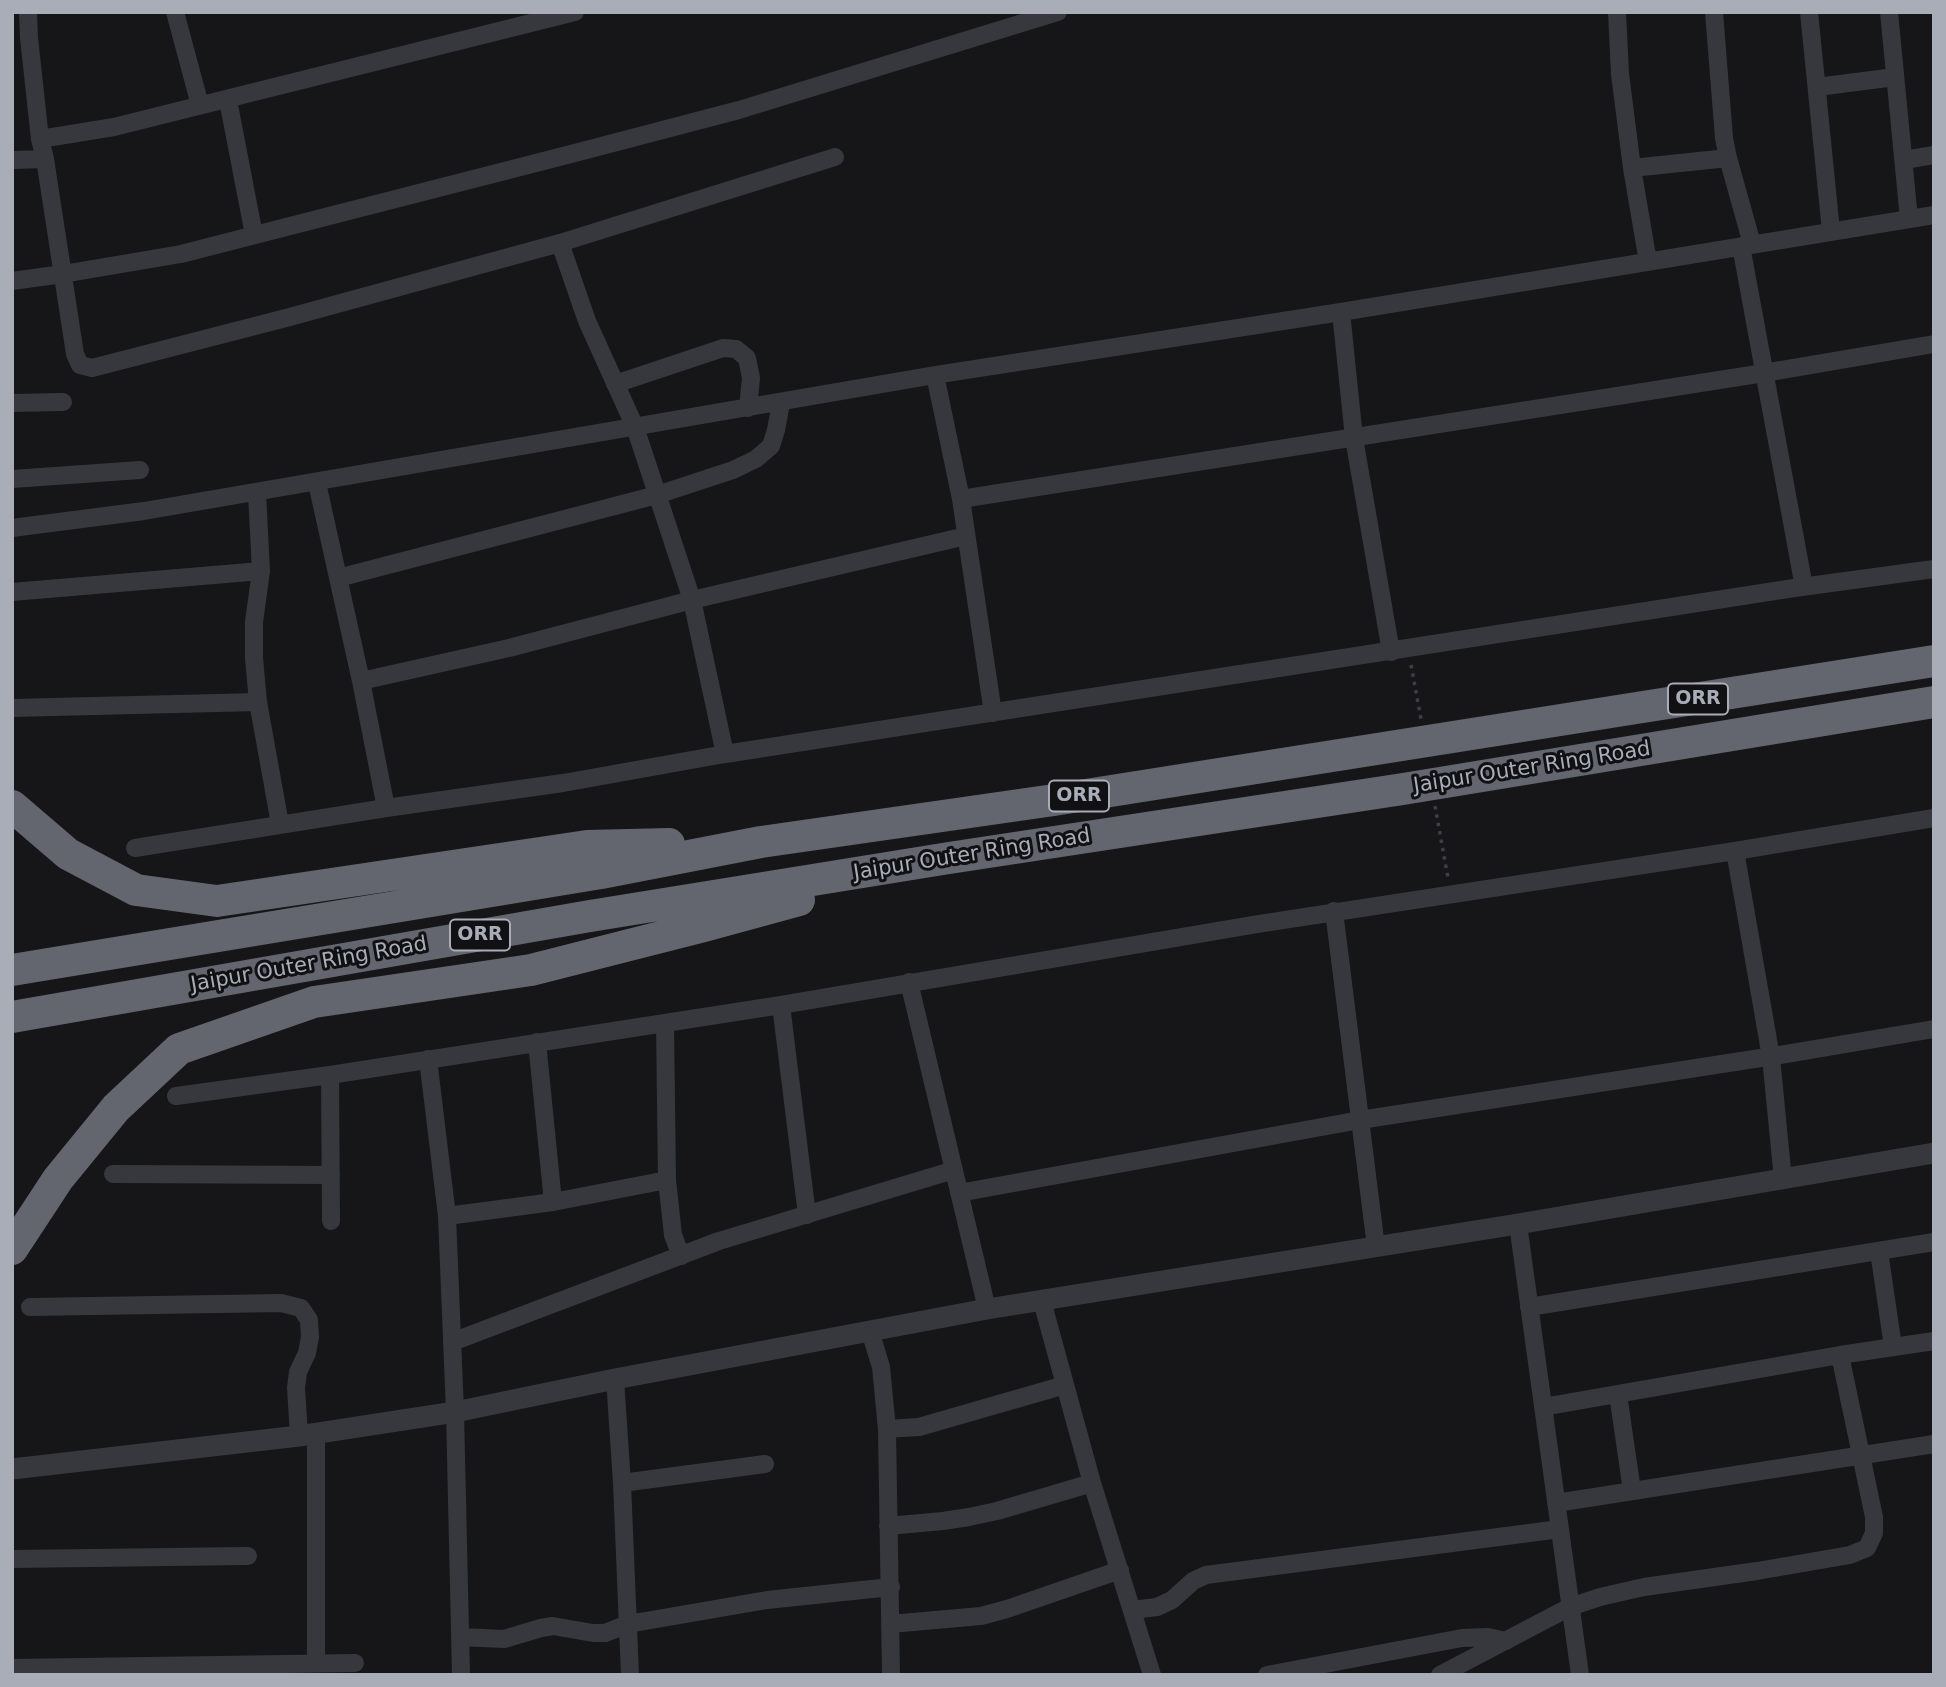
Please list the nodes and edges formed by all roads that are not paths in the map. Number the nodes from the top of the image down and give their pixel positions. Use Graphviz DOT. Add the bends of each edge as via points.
graph roads {
  1 [pos="28,12"];
  2 [pos="175,12"];
  3 [pos="575,12"];
  4 [pos="1058,12"];
  5 [pos="1617,12"];
  6 [pos="1714,12"];
  7 [pos="1809,12"];
  8 [pos="1889,12"];
  9 [pos="20,38"];
  10 [pos="1895,77"];
  11 [pos="1817,87"];
  12 [pos="228,100"];
  13 [pos="200,105"];
  14 [pos="40,139"];
  15 [pos="1934,155"];
  16 [pos="835,157"];
  17 [pos="1728,158"];
  18 [pos="12,159"];
  19 [pos="45,159"];
  20 [pos="1904,160"];
  21 [pos="1632,168"];
  22 [pos="1934,215"];
  23 [pos="1909,219"];
  24 [pos="1831,231"];
  25 [pos="254,235"];
  26 [pos="560,243"];
  27 [pos="1746,245"];
  28 [pos="1648,262"];
  29 [pos="64,274"];
  30 [pos="12,281"];
  31 [pos="1341,312"];
  32 [pos="1934,344"];
  33 [pos="1764,373"];
  34 [pos="935,375"];
  35 [pos="615,384"];
  36 [pos="63,402"];
  37 [pos="781,402"];
  38 [pos="12,403"];
  39 [pos="747,408"];
  40 [pos="635,427"];
  41 [pos="1354,438"];
  42 [pos="140,470"];
  43 [pos="12,479"];
  44 [pos="317,483"];
  45 [pos="257,493"];
  46 [pos="657,495"];
  47 [pos="961,499"];
  48 [pos="12,528"];
  49 [pos="966,536"];
  50 [pos="1934,569"];
  51 [pos="261,571"];
  52 [pos="338,578"];
  53 [pos="1804,587"];
  54 [pos="12,592"];
  55 [pos="692,600"];
  56 [pos="1391,652"];
  57 [pos="1934,661"];
  58 [pos="361,681"];
  59 [pos="258,702"];
  60 [pos="1934,702"];
  61 [pos="12,708"];
  62 [pos="993,713"];
  63 [pos="725,754"];
  64 [pos="12,806"];
  65 [pos="386,808"];
  66 [pos="1934,818"];
  67 [pos="280,824"];
  68 [pos="761,842"];
  69 [pos="135,848"];
  70 [pos="1735,850"];
  71 [pos="949,858"];
  72 [pos="1334,911"];
  73 [pos="12,970"];
  74 [pos="909,982"];
  75 [pos="781,1005"];
  76 [pos="12,1017"];
  77 [pos="665,1023"];
  78 [pos="1934,1029"];
  79 [pos="537,1042"];
  80 [pos="1771,1056"];
  81 [pos="428,1059"];
  82 [pos="330,1075"];
  83 [pos="176,1096"];
  84 [pos="1360,1120"];
  85 [pos="1934,1153"];
  86 [pos="954,1170"];
  87 [pos="113,1174"];
  88 [pos="331,1175"];
  89 [pos="667,1180"];
  90 [pos="1783,1180"];
  91 [pos="960,1193"];
  92 [pos="553,1202"];
  93 [pos="807,1215"];
  94 [pos="447,1216"];
  95 [pos="331,1221"];
  96 [pos="1518,1224"];
  97 [pos="1934,1242"];
  98 [pos="1376,1247"];
  99 [pos="12,1249"];
  100 [pos="1879,1251"];
  101 [pos="681,1256"];
  102 [pos="1042,1301"];
  103 [pos="30,1307"];
  104 [pos="1529,1307"];
  105 [pos="987,1309"];
  106 [pos="870,1331"];
  107 [pos="1934,1341"];
  108 [pos="452,1342"];
  109 [pos="1894,1347"];
  110 [pos="1840,1355"];
  111 [pos="615,1379"];
  112 [pos="1065,1385"];
  113 [pos="1618,1394"];
  114 [pos="1543,1407"];
  115 [pos="455,1412"];
  116 [pos="887,1429"];
  117 [pos="307,1434"];
  118 [pos="1934,1444"];
  119 [pos="1861,1456"];
  120 [pos="765,1464"];
  121 [pos="12,1469"];
  122 [pos="622,1483"];
  123 [pos="1092,1483"];
  124 [pos="1632,1491"];
  125 [pos="1556,1503"];
  126 [pos="888,1526"];
  127 [pos="1560,1529"];
  128 [pos="248,1556"];
  129 [pos="12,1559"];
  130 [pos="1120,1570"];
  131 [pos="891,1587"];
  132 [pos="1570,1607"];
  133 [pos="1132,1610"];
  134 [pos="628,1623"];
  135 [pos="890,1624"];
  136 [pos="460,1637"];
  137 [pos="1506,1641"];
  138 [pos="316,1663"];
  139 [pos="355,1663"];
  140 [pos="1348,1667"];
  141 [pos="12,1668"];
  142 [pos="1147,1674"];
  143 [pos="461,1675"];
  144 [pos="630,1675"];
  145 [pos="891,1675"];
  146 [pos="1267,1675"];
  147 [pos="1440,1675"];
  148 [pos="1580,1675"];
  1 -- 9 [label="street"];
  2 -- 13 [label="street"];
  3 -- 12 [label="street"];
  4 -- 25 [label="street" via="738,110"];
  5 -- 21 [label="street"];
  6 -- 17 [label="street"];
  7 -- 11 [label="street"];
  8 -- 10 [label="street"];
  9 -- 14 [label="street"];
  10 -- 11 [label="street"];
  10 -- 20 [label="street"];
  11 -- 24 [label="street"];
  12 -- 13 [label="street"];
  12 -- 25 [label="street"];
  13 -- 14 [label="street" via="114,127"];
  14 -- 19 [label="street"];
  15 -- 20 [label="street"];
  16 -- 26 [label="street"];
  17 -- 21 [label="street"];
  17 -- 27 [label="street"];
  18 -- 19 [label="street"];
  19 -- 29 [label="street"];
  20 -- 23 [label="street"];
  21 -- 28 [label="street"];
  22 -- 23 [label="street"];
  23 -- 24 [label="street"];
  24 -- 27 [label="street"];
  25 -- 29 [label="street" via="181,254"];
  26 -- 29 [label="street" via="92,368 80,365 75,354"];
  26 -- 35 [label="street"];
  27 -- 28 [label="street"];
  27 -- 33 [label="street"];
  28 -- 31 [label="street"];
  29 -- 30 [label="street"];
  31 -- 34 [label="street"];
  31 -- 41 [label="street"];
  32 -- 33 [label="street"];
  33 -- 41 [label="street"];
  33 -- 53 [label="street"];
  34 -- 37 [label="street"];
  34 -- 47 [label="street"];
  35 -- 39 [label="street" via="723,348 736,349 747,358 751,378"];
  35 -- 40 [label="street"];
  36 -- 38 [label="street"];
  37 -- 39 [label="street"];
  37 -- 46 [label="street" via="771,446 756,459"];
  39 -- 40 [label="street"];
  40 -- 44 [label="street"];
  40 -- 46 [label="street"];
  41 -- 47 [label="street"];
  41 -- 56 [label="street"];
  42 -- 43 [label="street"];
  44 -- 45 [label="street"];
  44 -- 52 [label="street"];
  45 -- 48 [label="street"];
  45 -- 51 [label="street"];
  46 -- 52 [label="street"];
  46 -- 55 [label="street"];
  47 -- 49 [label="street"];
  49 -- 55 [label="street"];
  49 -- 62 [label="street"];
  50 -- 53 [label="street"];
  51 -- 54 [label="street"];
  51 -- 59 [label="street" via="254,622"];
  52 -- 58 [label="street"];
  53 -- 56 [label="street"];
  55 -- 58 [label="street"];
  55 -- 63 [label="street"];
  56 -- 62 [label="street"];
  57 -- 68 [label="highway, Jaipur Outer Ring Road / ORR"];
  58 -- 65 [label="street"];
  59 -- 61 [label="street"];
  59 -- 67 [label="street"];
  60 -- 71 [label="highway, Jaipur Outer Ring Road / ORR"];
  62 -- 63 [label="street"];
  63 -- 65 [label="street"];
  64 -- 68 [label="highway" via="68,855 136,890 217,901 587,846"];
  65 -- 67 [label="street"];
  66 -- 70 [label="street"];
  67 -- 69 [label="street"];
  68 -- 73 [label="highway" via="601,873"];
  70 -- 72 [label="street"];
  70 -- 80 [label="street"];
  71 -- 76 [label="highway, Jaipur Outer Ring Road / ORR"];
  71 -- 99 [label="highway" via="530,970 314,1002 179,1049 116,1108 58,1179"];
  72 -- 74 [label="street"];
  72 -- 84 [label="street"];
  74 -- 75 [label="street"];
  74 -- 86 [label="street"];
  75 -- 77 [label="street"];
  75 -- 93 [label="street"];
  77 -- 79 [label="street"];
  77 -- 89 [label="street"];
  78 -- 80 [label="street"];
  79 -- 81 [label="street"];
  79 -- 92 [label="street"];
  80 -- 84 [label="street"];
  80 -- 90 [label="street"];
  81 -- 82 [label="street"];
  81 -- 94 [label="street"];
  82 -- 83 [label="street"];
  82 -- 88 [label="street"];
  84 -- 91 [label="street"];
  84 -- 98 [label="street"];
  85 -- 90 [label="street"];
  86 -- 91 [label="street"];
  86 -- 93 [label="street"];
  87 -- 88 [label="street"];
  88 -- 95 [label="street"];
  89 -- 92 [label="street"];
  89 -- 101 [label="street" via="673,1235"];
  90 -- 96 [label="street"];
  91 -- 105 [label="street"];
  92 -- 94 [label="street"];
  93 -- 101 [label="street"];
  94 -- 108 [label="street"];
  96 -- 98 [label="street"];
  96 -- 104 [label="street"];
  97 -- 100 [label="street"];
  98 -- 102 [label="street"];
  100 -- 104 [label="street"];
  100 -- 109 [label="street"];
  101 -- 108 [label="street"];
  102 -- 105 [label="street"];
  102 -- 112 [label="street"];
  103 -- 117 [label="street" via="281,1303 301,1308 309,1320 310,1337 296,1388"];
  104 -- 114 [label="street"];
  105 -- 106 [label="street"];
  106 -- 111 [label="street"];
  106 -- 116 [label="street" via="881,1367"];
  107 -- 109 [label="street"];
  108 -- 115 [label="street"];
  109 -- 110 [label="street"];
  110 -- 113 [label="street"];
  110 -- 119 [label="street"];
  111 -- 115 [label="street"];
  111 -- 122 [label="street"];
  112 -- 116 [label="street" via="919,1427"];
  112 -- 123 [label="street"];
  113 -- 114 [label="street"];
  113 -- 124 [label="street"];
  114 -- 125 [label="street"];
  115 -- 117 [label="street"];
  115 -- 136 [label="street"];
  116 -- 126 [label="street"];
  117 -- 121 [label="street"];
  117 -- 138 [label="street"];
  118 -- 119 [label="street"];
  119 -- 124 [label="street"];
  119 -- 132 [label="street" via="1874,1517 1874,1534 1867,1548 1850,1555 1644,1587"];
  120 -- 122 [label="street"];
  122 -- 134 [label="street"];
  123 -- 126 [label="street" via="969,1517"];
  123 -- 130 [label="street"];
  124 -- 125 [label="street"];
  125 -- 127 [label="street"];
  126 -- 131 [label="street"];
  127 -- 132 [label="street"];
  127 -- 133 [label="street" via="1206,1575 1172,1600"];
  128 -- 129 [label="street"];
  130 -- 133 [label="street"];
  130 -- 135 [label="street" via="981,1616"];
  131 -- 134 [label="street"];
  131 -- 135 [label="street"];
  132 -- 137 [label="street"];
  132 -- 148 [label="street"];
  133 -- 142 [label="street"];
  134 -- 136 [label="street" via="605,1633 554,1626 504,1639"];
  134 -- 144 [label="street"];
  135 -- 145 [label="street"];
  136 -- 143 [label="street"];
  137 -- 140 [label="street" via="1462,1638"];
  137 -- 147 [label="street"];
  138 -- 139 [label="street"];
  138 -- 141 [label="street"];
  140 -- 146 [label="street"];
}
